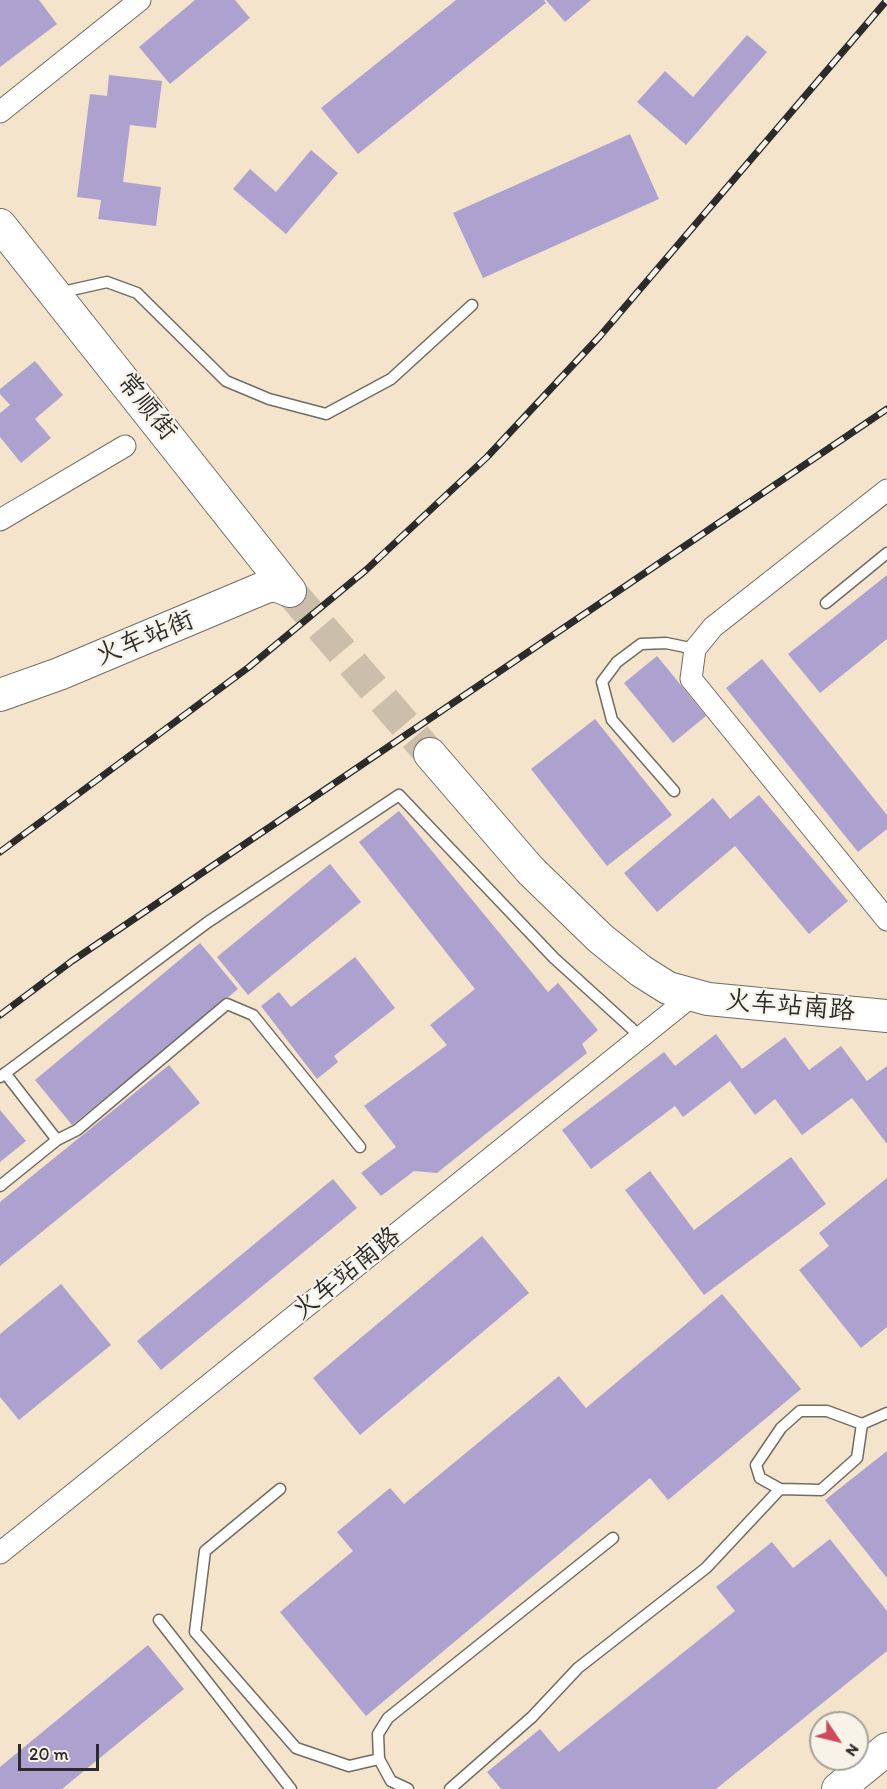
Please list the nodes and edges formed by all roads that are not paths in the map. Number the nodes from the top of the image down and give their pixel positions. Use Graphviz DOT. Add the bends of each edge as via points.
graph roads {
  1 [pos="140,0"];
  2 [pos="0,112"];
  3 [pos="0,225"];
  4 [pos="55,293"];
  5 [pos="472,305"];
  6 [pos="125,446"];
  7 [pos="887,490"];
  8 [pos="0,520"];
  9 [pos="887,553"];
  10 [pos="290,591"];
  11 [pos="826,603"];
  12 [pos="695,650"];
  13 [pos="0,695"];
  14 [pos="430,754"];
  15 [pos="674,791"];
  16 [pos="887,920"];
  17 [pos="693,994"];
  18 [pos="887,1017"];
  19 [pos="641,1037"];
  20 [pos="2,1075"];
  21 [pos="57,1140"];
  22 [pos="360,1147"];
  23 [pos="0,1186"];
  24 [pos="887,1413"];
  25 [pos="862,1424"];
  26 [pos="280,1488"];
  27 [pos="780,1489"];
  28 [pos="613,1538"];
  29 [pos="0,1553"];
  30 [pos="159,1620"];
  31 [pos="887,1749"];
  32 [pos="379,1759"];
  33 [pos="291,1789"];
  34 [pos="408,1789"];
  35 [pos="450,1789"];
  36 [pos="838,1789"];
  1 -- 2 [label="street"];
  3 -- 4 [label="main road, 常顺街"];
  4 -- 5 [label="lane" via="107,282 137,293 226,381 269,399 326,414 391,379"];
  4 -- 10 [label="main road, 常顺街"];
  6 -- 8 [label="street"];
  7 -- 12 [label="street" via="713,627"];
  9 -- 11 [label="lane"];
  10 -- 13 [label="main road, 火车站街" via="268,586"];
  12 -- 15 [label="lane" via="666,643 641,644 617,662 602,682 612,720"];
  12 -- 16 [label="street" via="692,679"];
  14 -- 17 [label="main road, 火车站南路" via="530,870 600,938 668,988"];
  17 -- 18 [label="main road, 火车站南路" via="708,999"];
  17 -- 19 [label="street, 火车站南路"];
  19 -- 20 [label="lane" via="554,958 399,795 208,922"];
  19 -- 29 [label="street, 火车站南路"];
  20 -- 21 [label="lane"];
  21 -- 22 [label="lane" via="77,1130 227,1004 253,1015"];
  21 -- 23 [label="lane"];
  24 -- 25 [label="lane"];
  25 -- 27 [label="lane" via="857,1458 821,1490"];
  25 -- 27 [label="lane" via="827,1411 800,1411 781,1428 756,1465 760,1478"];
  26 -- 32 [label="lane" via="205,1551 195,1632 296,1748 349,1766"];
  27 -- 35 [label="lane" via="706,1568 578,1668 532,1717"];
  28 -- 32 [label="lane" via="388,1718 378,1734"];
  30 -- 33 [label="lane"];
  31 -- 36 [label="main road"];
  32 -- 34 [label="lane" via="391,1781"];
}
